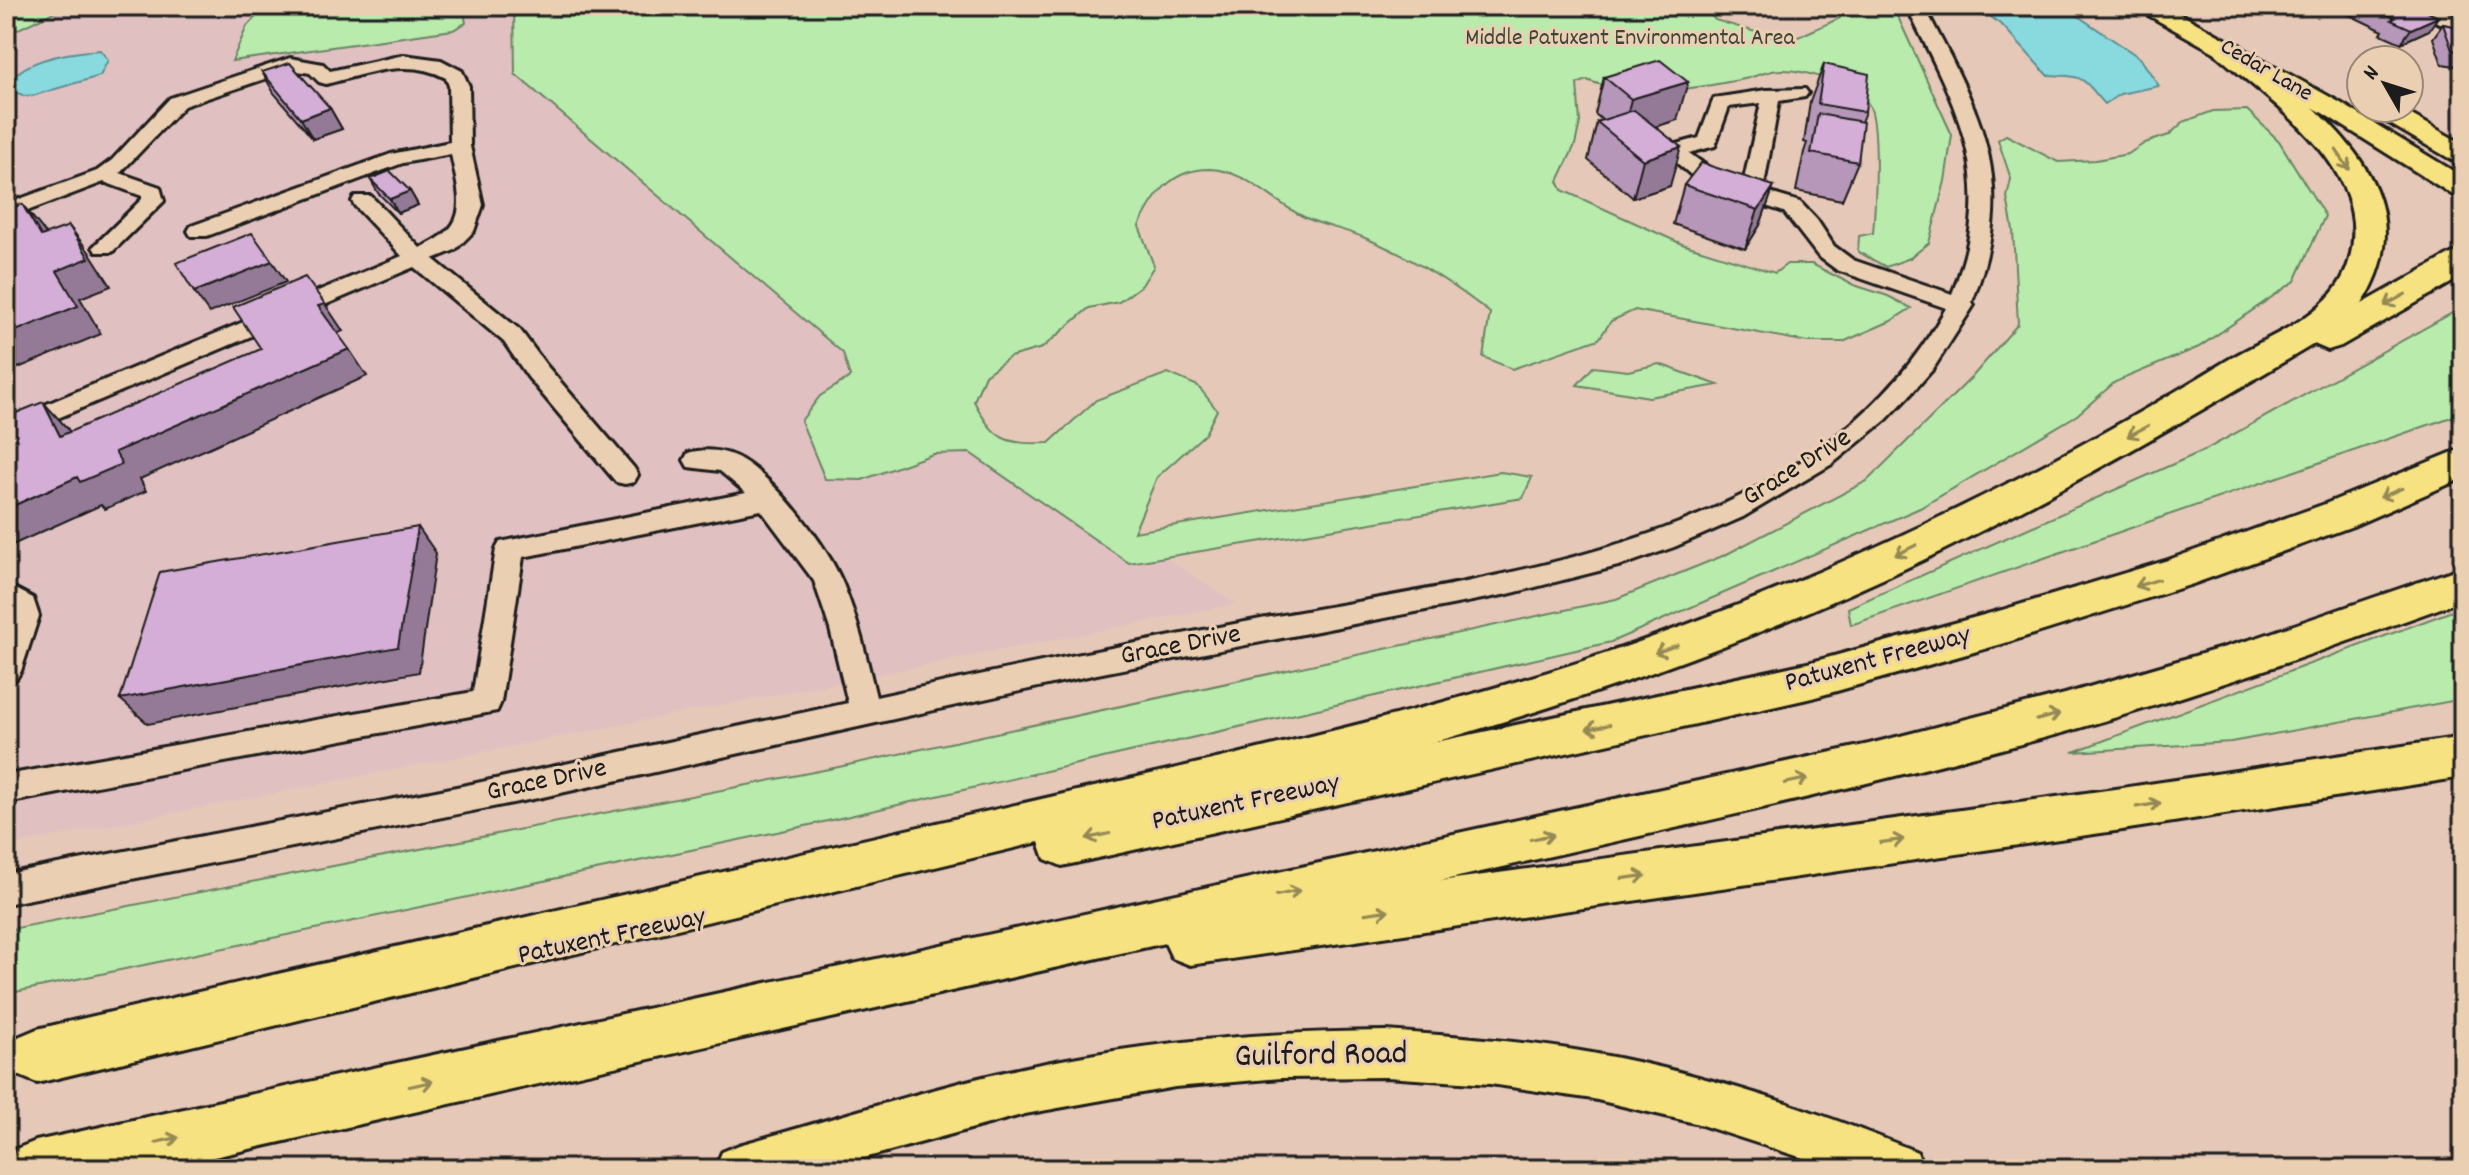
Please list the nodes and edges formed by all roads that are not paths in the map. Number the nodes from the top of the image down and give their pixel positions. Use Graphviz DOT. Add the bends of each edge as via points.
graph roads {
  1 [pos="1915,6"];
  2 [pos="2149,6"];
  3 [pos="2178,6"];
  4 [pos="2196,6"];
  5 [pos="2413,6"];
  6 [pos="2463,26"];
  7 [pos="2232,38"];
  8 [pos="2306,65"];
  9 [pos="1798,93"];
  10 [pos="2345,94"];
  11 [pos="1766,96"];
  12 [pos="2345,96"];
  13 [pos="2392,124"];
  14 [pos="2408,124"];
  15 [pos="1708,142"];
  16 [pos="460,146"];
  17 [pos="2463,155"];
  18 [pos="2463,167"];
  19 [pos="1700,173"];
  20 [pos="104,175"];
  21 [pos="2463,189"];
  22 [pos="1752,192"];
  23 [pos="363,201"];
  24 [pos="6,212"];
  25 [pos="199,231"];
  26 [pos="104,247"];
  27 [pos="418,259"];
  28 [pos="2463,262"];
  29 [pos="1962,305"];
  30 [pos="2199,398"];
  31 [pos="6,431"];
  32 [pos="697,460"];
  33 [pos="2463,462"];
  34 [pos="625,475"];
  35 [pos="766,499"];
  36 [pos="2463,583"];
  37 [pos="6,600"];
  38 [pos="6,671"];
  39 [pos="865,712"];
  40 [pos="2463,757"];
  41 [pos="6,789"];
  42 [pos="6,889"];
  43 [pos="692,1024"];
  44 [pos="22,1059"];
  45 [pos="36,1169"];
  46 [pos="739,1169"];
  47 [pos="1900,1169"];
  1 -- 29 [label="street, Grace Drive" via="1969,115 1979,149 1983,223"];
  2 -- 7 [label="main road, Cedar Lane"];
  3 -- 12 [label="main road"];
  4 -- 7 [label="main road, Cedar Lane"];
  5 -- 6 [label="street"];
  7 -- 21 [label="main road, Cedar Lane"];
  7 -- 30 [label="highway, one-way" via="2340,155 2364,202 2370,250 2363,275 2333,315"];
  8 -- 10 [label="main road, Cedar Lane"];
  9 -- 11 [label="street"];
  11 -- 15 [label="street" via="1721,102"];
  11 -- 22 [label="street" via="1771,104"];
  13 -- 18 [label="main road"];
  14 -- 17 [label="main road"];
  15 -- 19 [label="street"];
  15 -- 19 [label="street" via="1673,151"];
  16 -- 20 [label="street" via="459,86 447,69 420,61 390,62 326,78 316,68 290,64 177,102"];
  16 -- 25 [label="street" via="386,162"];
  16 -- 27 [label="street" via="471,217 447,245"];
  19 -- 22 [label="street"];
  20 -- 24 [label="street"];
  20 -- 26 [label="street" via="152,192 153,201"];
  22 -- 29 [label="street" via="1792,207 1826,251 1845,265"];
  23 -- 27 [label="street"];
  27 -- 31 [label="street"];
  27 -- 34 [label="street" via="512,336"];
  28 -- 30 [label="highway, one-way" via="2315,345"];
  29 -- 39 [label="street, Grace Drive" via="1923,364 1858,431 1789,479 1700,526 1580,567 1501,586"];
  30 -- 44 [label="highway, one-way" via="1868,569 1662,651 1542,691 1229,776"];
  32 -- 35 [label="street" via="730,464"];
  33 -- 44 [label="highway, Patuxent Freeway, one-way" via="2339,515 2178,573 1812,680 893,881"];
  35 -- 39 [label="street" via="826,577"];
  35 -- 41 [label="street" via="510,549 486,702"];
  43 -- 36 [label="highway, one-way" via="1869,764 2260,655"];
  37 -- 38 [label="street" via="23,606 25,616"];
  39 -- 42 [label="street, Grace Drive" via="540,784"];
  43 -- 40 [label="highway, one-way" via="1003,982 1322,920"];
  45 -- 43 [label="highway, one-way"];
  46 -- 47 [label="main road, Guilford Road" via="1063,1083 1250,1055 1332,1052 1529,1063 1610,1078 1739,1110"];
}
